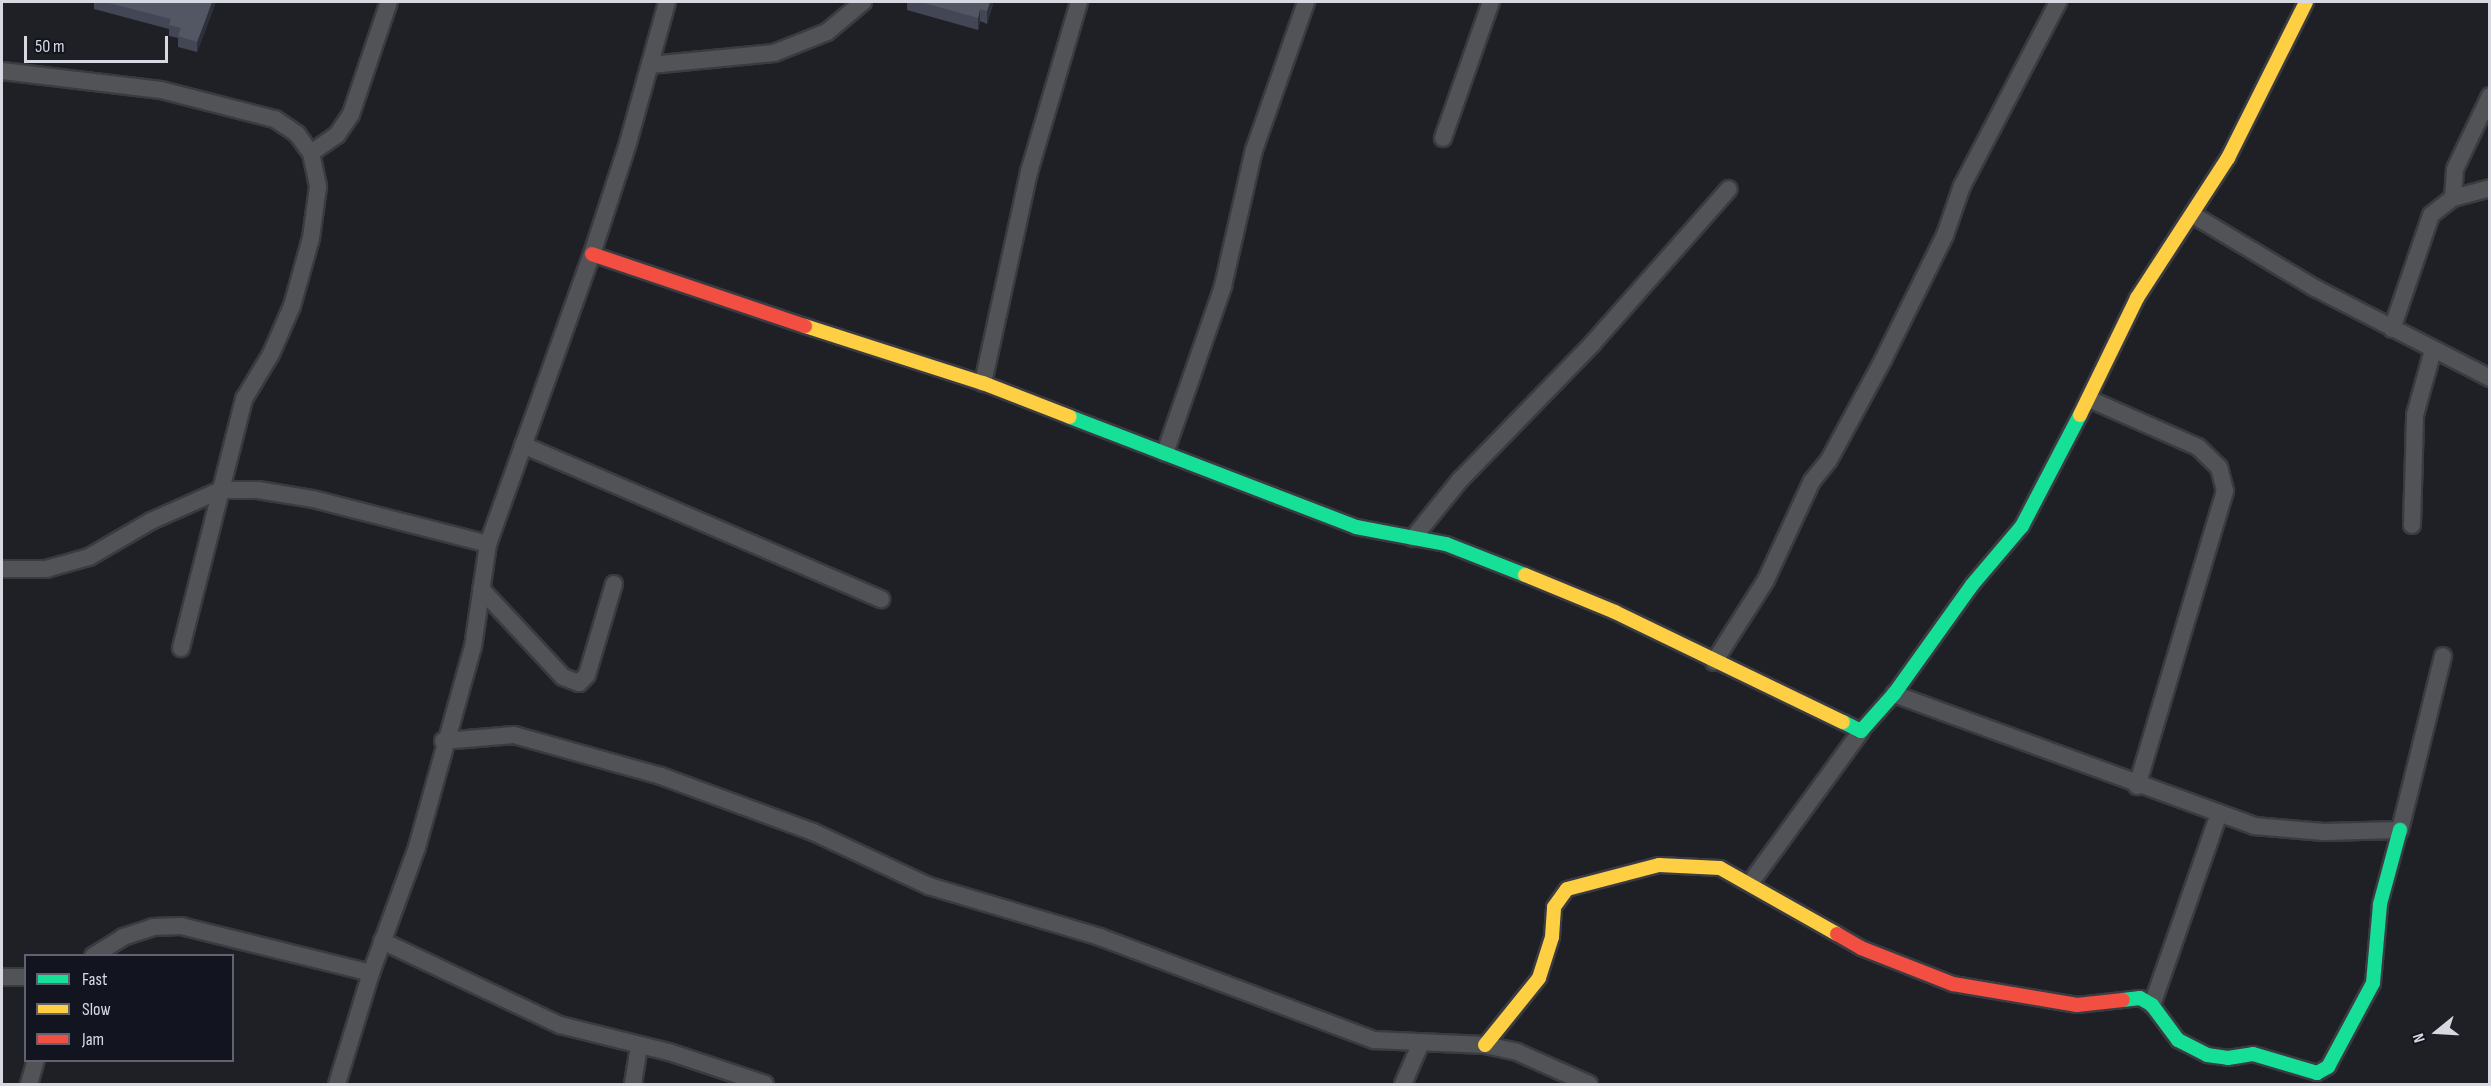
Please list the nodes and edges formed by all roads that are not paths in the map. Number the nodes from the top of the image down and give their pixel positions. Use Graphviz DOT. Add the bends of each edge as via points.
graph roads {
  1 [pos="389,2"];
  2 [pos="667,2"];
  3 [pos="863,2"];
  4 [pos="1079,2"];
  5 [pos="1306,2"];
  6 [pos="1491,2"];
  7 [pos="2058,2"];
  8 [pos="2306,2"];
  9 [pos="650,65"];
  10 [pos="2,71"];
  11 [pos="2490,96"];
  12 [pos="1443,138"];
  13 [pos="311,153"];
  14 [pos="2490,188"];
  15 [pos="1729,189"];
  16 [pos="2453,198"];
  17 [pos="2193,215"];
  18 [pos="592,254"];
  19 [pos="2392,329"];
  20 [pos="2433,350"];
  21 [pos="2490,378"];
  22 [pos="983,383"];
  23 [pos="2089,399"];
  24 [pos="523,445"];
  25 [pos="1165,453"];
  26 [pos="221,490"];
  27 [pos="2412,525"];
  28 [pos="1413,538"];
  29 [pos="488,544"];
  30 [pos="2,569"];
  31 [pos="614,584"];
  32 [pos="481,589"];
  33 [pos="881,599"];
  34 [pos="182,648"];
  35 [pos="2443,656"];
  36 [pos="1714,662"];
  37 [pos="1894,694"];
  38 [pos="1861,731"];
  39 [pos="443,741"];
  40 [pos="2137,786"];
  41 [pos="2219,814"];
  42 [pos="2400,830"];
  43 [pos="1751,882"];
  44 [pos="382,941"];
  45 [pos="96,954"];
  46 [pos="371,973"];
  47 [pos="2,977"];
  48 [pos="24,977"];
  49 [pos="2152,1005"];
  50 [pos="1420,1045"];
  51 [pos="1485,1045"];
  52 [pos="639,1046"];
  53 [pos="35,1062"];
  54 [pos="29,1084"];
  55 [pos="338,1084"];
  56 [pos="633,1084"];
  57 [pos="765,1084"];
  58 [pos="1403,1084"];
  59 [pos="1589,1084"];
  1 -- 13 [label="street" via="351,114 338,135"];
  2 -- 9 [label="street"];
  3 -- 9 [label="street" via="827,32 774,53"];
  4 -- 22 [label="street" via="1029,172"];
  5 -- 25 [label="street" via="1254,150 1223,286"];
  6 -- 12 [label="street"];
  7 -- 36 [label="street" via="1962,186 1945,235 1883,360 1829,460 1812,481 1766,580"];
  8 -- 17 [label="street" via="2228,158"];
  9 -- 18 [label="street"];
  10 -- 13 [label="street" via="161,90 274,119 297,134"];
  11 -- 16 [label="street" via="2455,169"];
  13 -- 26 [label="street" via="318,187 311,238 292,306 271,354 244,399"];
  14 -- 16 [label="street"];
  15 -- 28 [label="street" via="1593,343 1460,480"];
  16 -- 19 [label="street" via="2431,215"];
  17 -- 19 [label="street"];
  17 -- 23 [label="street" via="2138,298"];
  18 -- 22 [label="street" via="688,289"];
  18 -- 24 [label="street"];
  19 -- 20 [label="street"];
  20 -- 21 [label="street"];
  20 -- 27 [label="street" via="2415,415"];
  22 -- 25 [label="street"];
  23 -- 37 [label="street" via="2022,526 1959,602"];
  23 -- 40 [label="street" via="2198,447 2219,467 2225,491"];
  24 -- 29 [label="street"];
  24 -- 33 [label="street"];
  25 -- 28 [label="street" via="1356,527"];
  26 -- 29 [label="street" via="258,490 313,499"];
  26 -- 30 [label="street" via="151,521 89,557 46,569"];
  26 -- 34 [label="street"];
  28 -- 36 [label="street" via="1446,544 1512,569 1615,612"];
  29 -- 32 [label="street"];
  31 -- 32 [label="street" via="587,675 579,683 563,677"];
  32 -- 39 [label="street" via="473,647"];
  35 -- 42 [label="street"];
  36 -- 38 [label="street"];
  37 -- 38 [label="street"];
  37 -- 40 [label="street"];
  38 -- 43 [label="street"];
  39 -- 44 [label="street" via="417,847"];
  39 -- 50 [label="street" via="514,735 661,776 813,832 929,886 1100,937 1374,1040"];
  40 -- 41 [label="street"];
  41 -- 42 [label="street" via="2254,826 2324,832"];
  41 -- 49 [label="street"];
  42 -- 49 [label="street" via="2380,904 2373,983 2328,1067 2317,1073 2253,1054 2228,1058 2207,1055 2178,1040"];
  43 -- 49 [label="street" via="1861,948 1953,984 2077,1005 2140,998"];
  43 -- 51 [label="street" via="1720,868 1659,865 1567,889 1554,907 1552,937 1539,978"];
  44 -- 46 [label="street"];
  44 -- 52 [label="street" via="560,1025"];
  45 -- 46 [label="street" via="123,937 153,927 182,926"];
  46 -- 55 [label="street"];
  47 -- 48 [label="street"];
  50 -- 51 [label="street"];
  50 -- 58 [label="street"];
  51 -- 59 [label="street" via="1517,1052"];
  52 -- 56 [label="street"];
  52 -- 57 [label="street"];
  53 -- 54 [label="street"];
}
